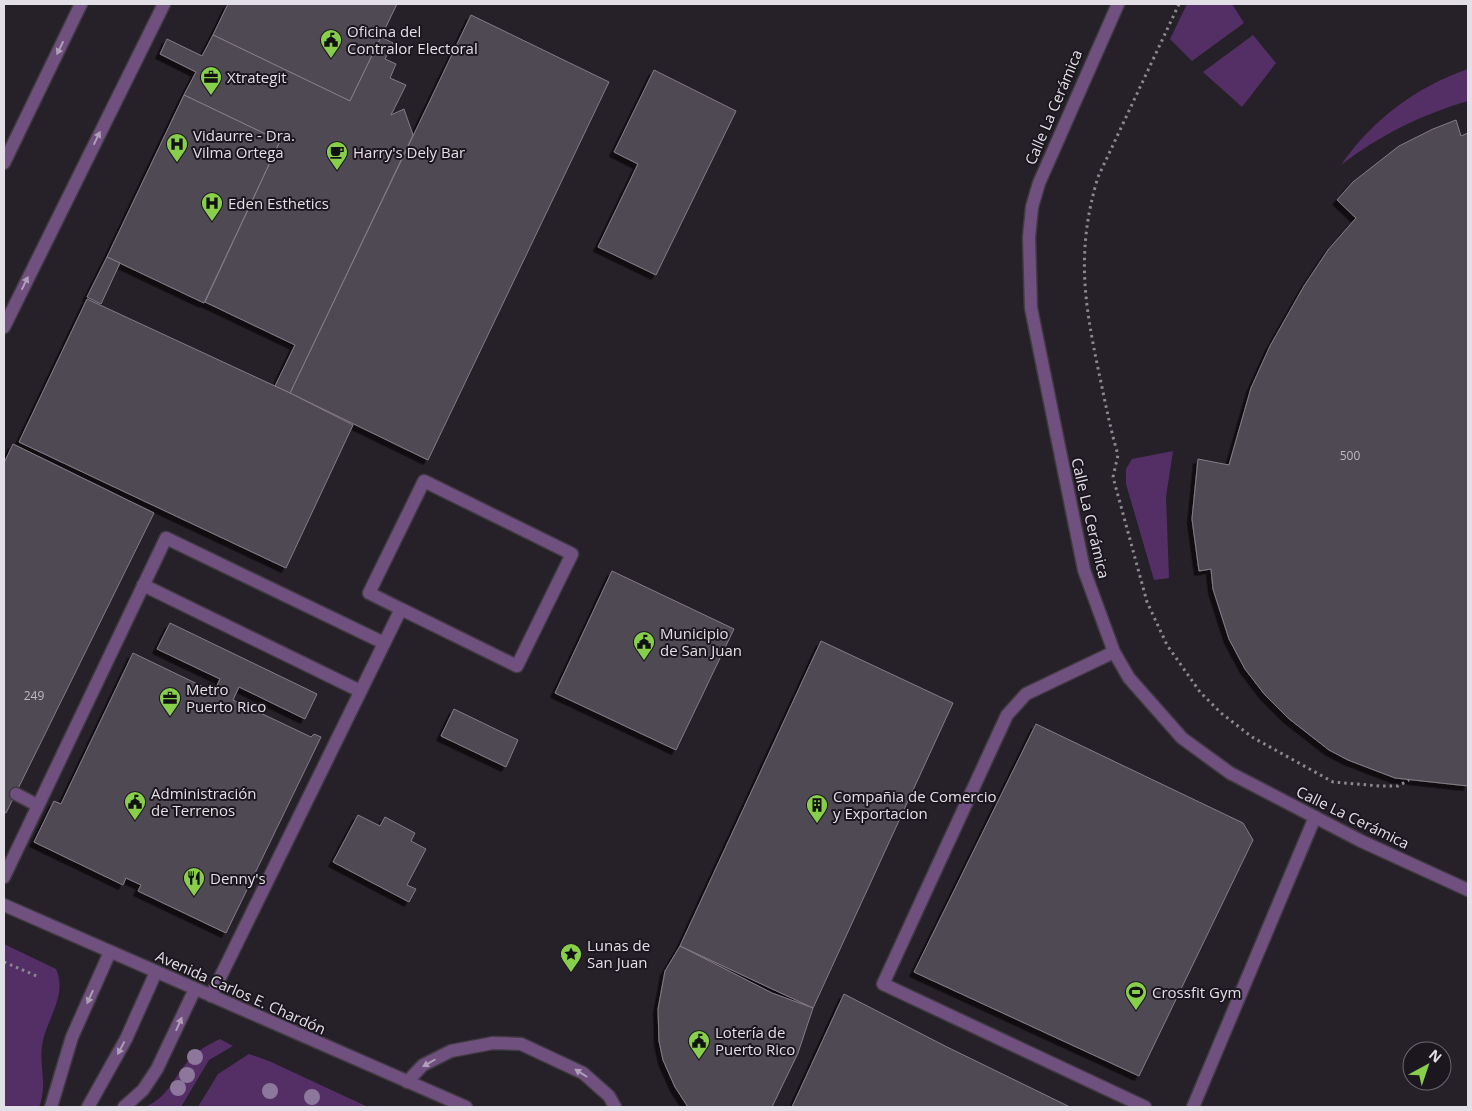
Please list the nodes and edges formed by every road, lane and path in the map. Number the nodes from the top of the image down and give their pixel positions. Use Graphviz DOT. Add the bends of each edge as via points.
graph roads {
  1 [pos="81,4"];
  2 [pos="164,4"];
  3 [pos="1118,4"];
  4 [pos="1179,4"];
  5 [pos="4,163"];
  6 [pos="4,327"];
  7 [pos="143,585"];
  8 [pos="401,609"];
  9 [pos="384,643"];
  10 [pos="1114,652"];
  11 [pos="360,691"];
  12 [pos="1409,780"];
  13 [pos="16,794"];
  14 [pos="37,805"];
  15 [pos="1315,817"];
  16 [pos="4,877"];
  17 [pos="1468,890"];
  18 [pos="4,905"];
  19 [pos="110,952"];
  20 [pos="4,962"];
  21 [pos="156,972"];
  22 [pos="39,977"];
  23 [pos="195,989"];
  24 [pos="211,996"];
  25 [pos="407,1082"];
  26 [pos="51,1107"];
  27 [pos="88,1107"];
  28 [pos="124,1107"];
  29 [pos="466,1107"];
  30 [pos="615,1107"];
  31 [pos="1145,1107"];
  32 [pos="1193,1107"];
  1 -- 5 [label="street, one-way"];
  6 -- 2 [label="street, one-way"];
  3 -- 10 [label="street, Calle La Cerámica" via="1038,183 1028,237 1031,308 1057,442 1084,570"];
  4 -- 12 [label="path" via="1098,177 1084,247 1088,322 1118,456 1113,477 1136,565 1154,618 1185,672 1222,713 1252,737 1333,782 1398,786"];
  7 -- 9 [label="street" via="166,538"];
  7 -- 11 [label="street"];
  7 -- 14 [label="street"];
  8 -- 8 [label="street" via="369,593 424,481 572,554 517,666"];
  8 -- 9 [label="street"];
  9 -- 11 [label="street"];
  10 -- 15 [label="street, Calle La Cerámica" via="1129,678 1182,738 1230,773"];
  10 -- 31 [label="street" via="1026,694 1008,715 883,984"];
  11 -- 24 [label="street"];
  13 -- 14 [label="street"];
  14 -- 16 [label="street"];
  15 -- 17 [label="street, Calle La Cerámica"];
  15 -- 32 [label="street"];
  18 -- 19 [label="street, Avenida Carlos E. Chardón"];
  19 -- 21 [label="street, Avenida Carlos E. Chardón"];
  19 -- 26 [label="street, one-way" via="72,1037"];
  20 -- 22 [label="path"];
  21 -- 23 [label="street, Avenida Carlos E. Chardón"];
  21 -- 27 [label="street, one-way" via="126,1039"];
  23 -- 24 [label="street, Avenida Carlos E. Chardón"];
  28 -- 23 [label="street, one-way" via="143,1090 158,1069"];
  24 -- 25 [label="street, Avenida Carlos E. Chardón"];
  25 -- 29 [label="street, Avenida Carlos E. Chardón"];
  30 -- 25 [label="street, one-way" via="609,1096 582,1073 520,1044 492,1043 451,1051 423,1065"];
}
